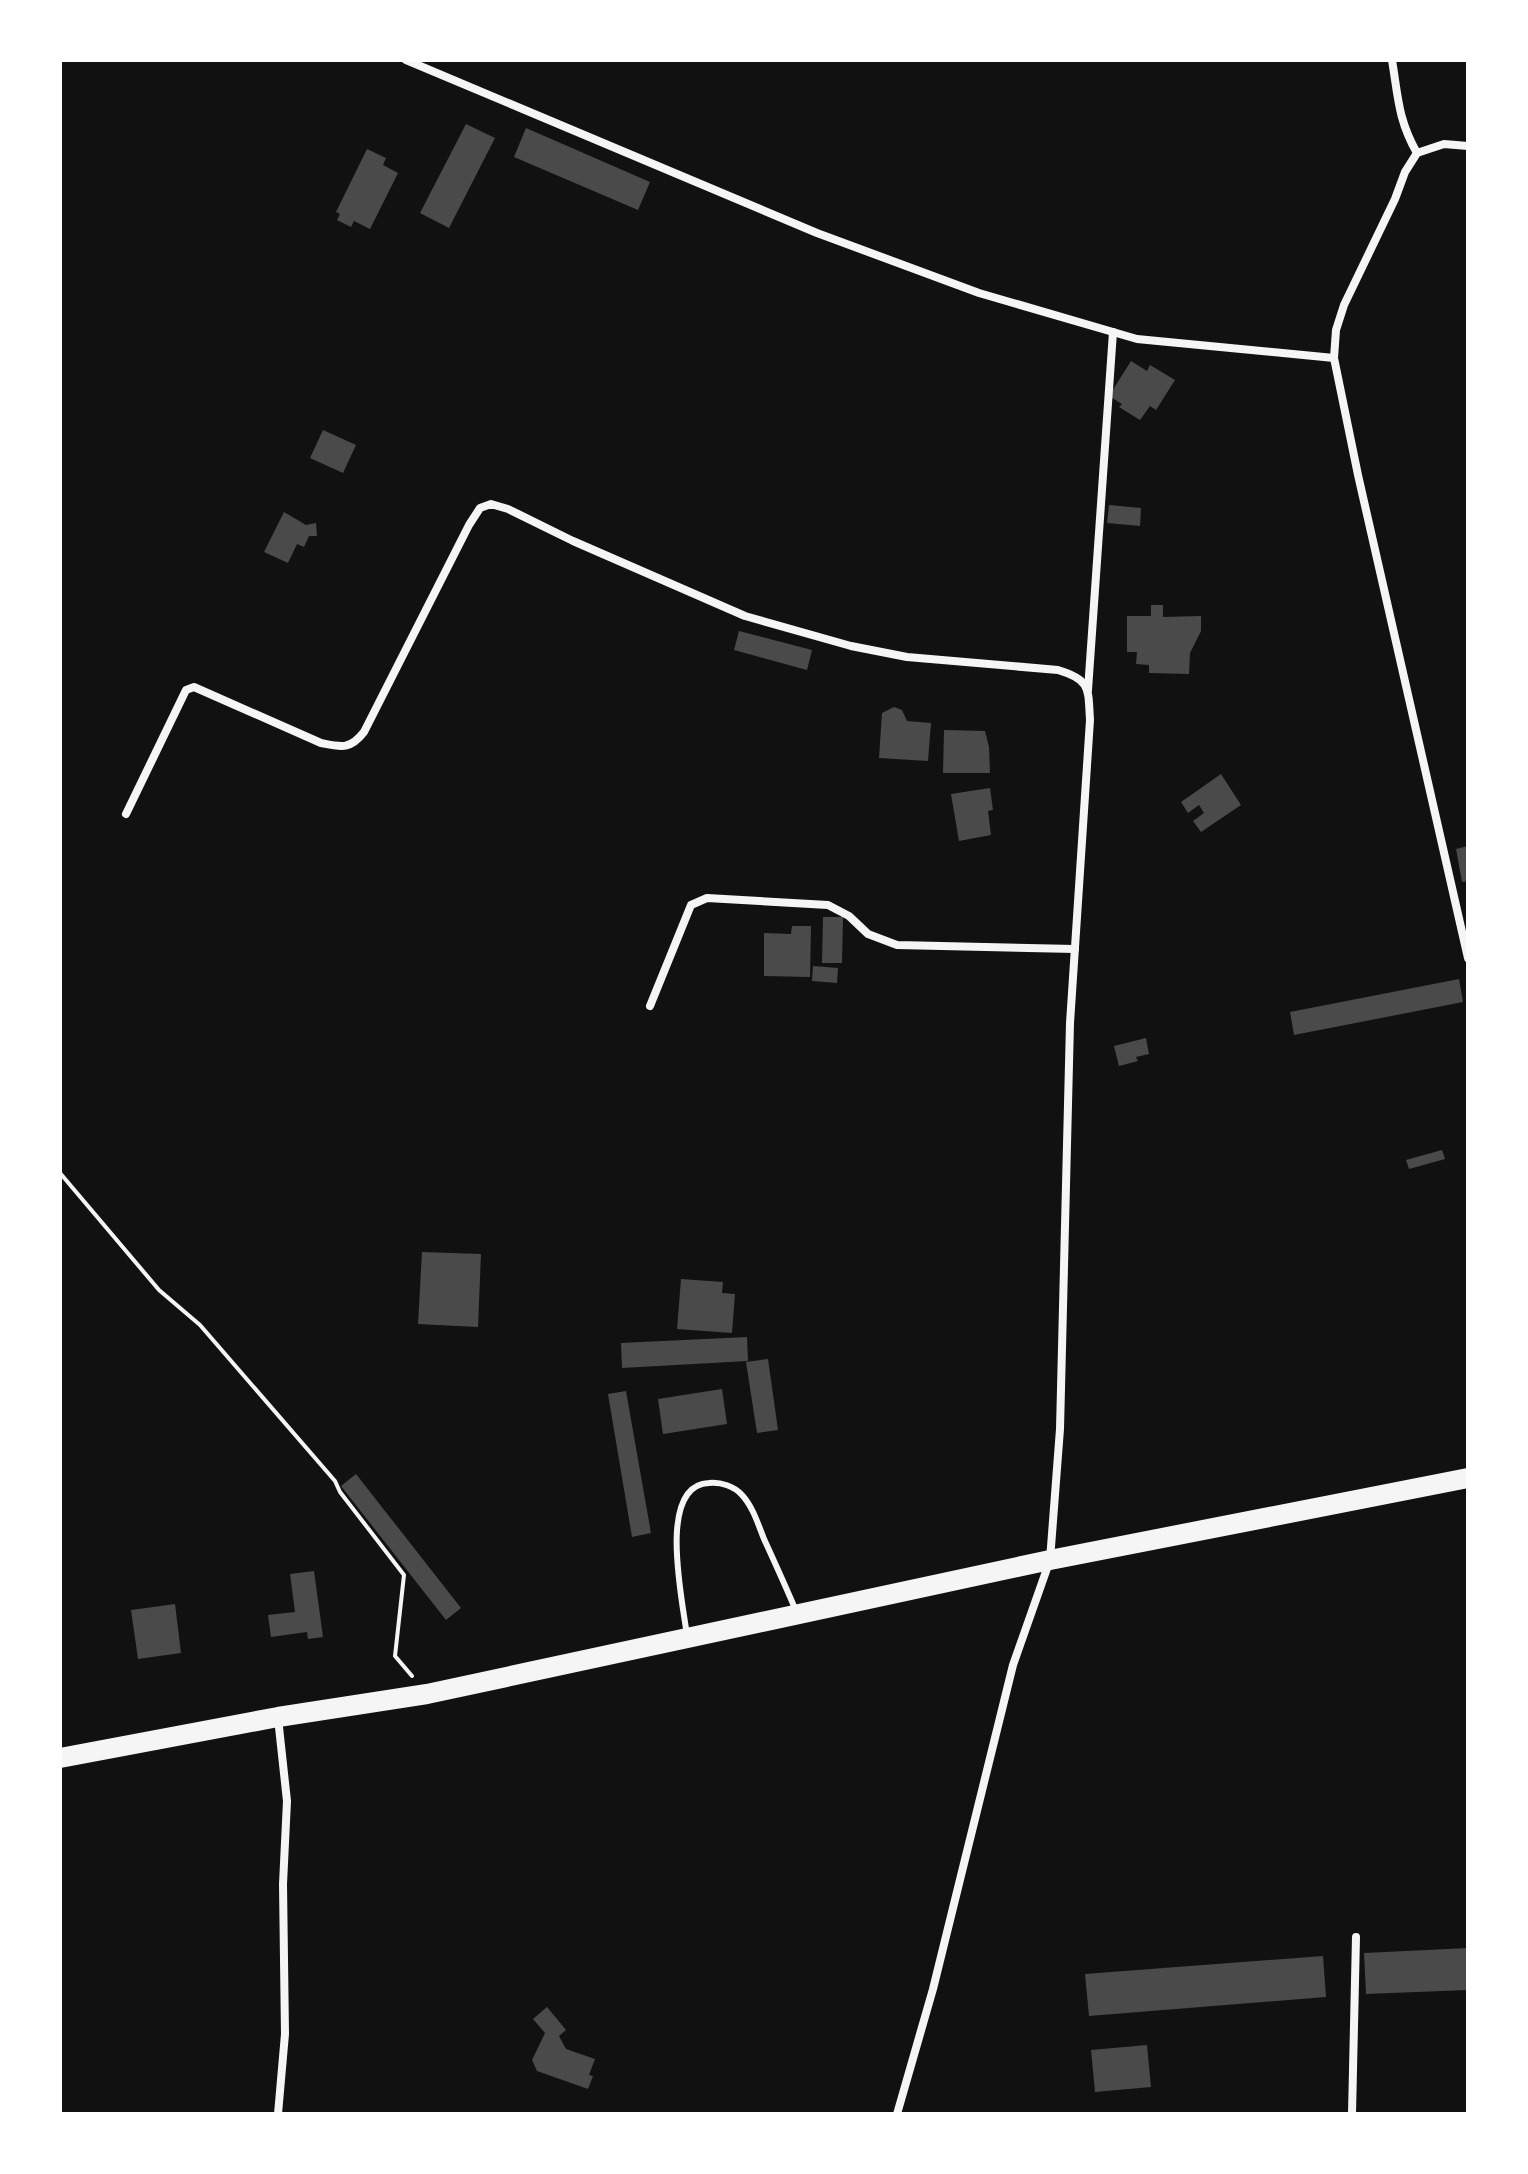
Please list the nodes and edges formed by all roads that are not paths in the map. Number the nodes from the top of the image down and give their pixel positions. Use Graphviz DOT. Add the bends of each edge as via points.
graph roads {
  1 [pos="406,60"];
  2 [pos="1392,60"];
  3 [pos="1468,146"];
  4 [pos="1417,153"];
  5 [pos="1113,332"];
  6 [pos="1334,358"];
  7 [pos="1088,690"];
  8 [pos="126,814"];
  9 [pos="1075,949"];
  10 [pos="1468,958"];
  11 [pos="650,1006"];
  12 [pos="1468,1478"];
  13 [pos="1050,1560"];
  14 [pos="798,1615"];
  15 [pos="687,1638"];
  16 [pos="278,1717"];
  17 [pos="60,1758"];
  18 [pos="1356,1937"];
  19 [pos="278,2114"];
  20 [pos="897,2114"];
  21 [pos="1352,2114"];
  1 -- 5 [label="street" via="817,233 979,293"];
  2 -- 4 [label="street" via="1398,108"];
  3 -- 4 [label="street" via="1444,144"];
  4 -- 6 [label="street" via="1344,305"];
  5 -- 6 [label="street" via="1137,339"];
  5 -- 7 [label="street"];
  6 -- 10 [label="street"];
  7 -- 8 [label="street" via="1078,676 1058,670 907,657 745,616 491,504 480,508 469,525 356,743 321,743 194,687 186,690"];
  7 -- 9 [label="street"];
  9 -- 11 [label="street" via="897,945 868,934 828,905 707,898 691,905"];
  9 -- 13 [label="street" via="1060,1429"];
  12 -- 13 [label="main road"];
  13 -- 14 [label="main road"];
  13 -- 20 [label="street" via="1013,1665"];
  14 -- 15 [label="main road"];
  14 -- 15 [label="lane" via="741,1494 726,1484 706,1482 688,1491 675,1528"];
  15 -- 16 [label="main road" via="427,1694"];
  16 -- 17 [label="main road"];
  16 -- 19 [label="street" via="287,1801 285,2034"];
  18 -- 21 [label="street"];
}
